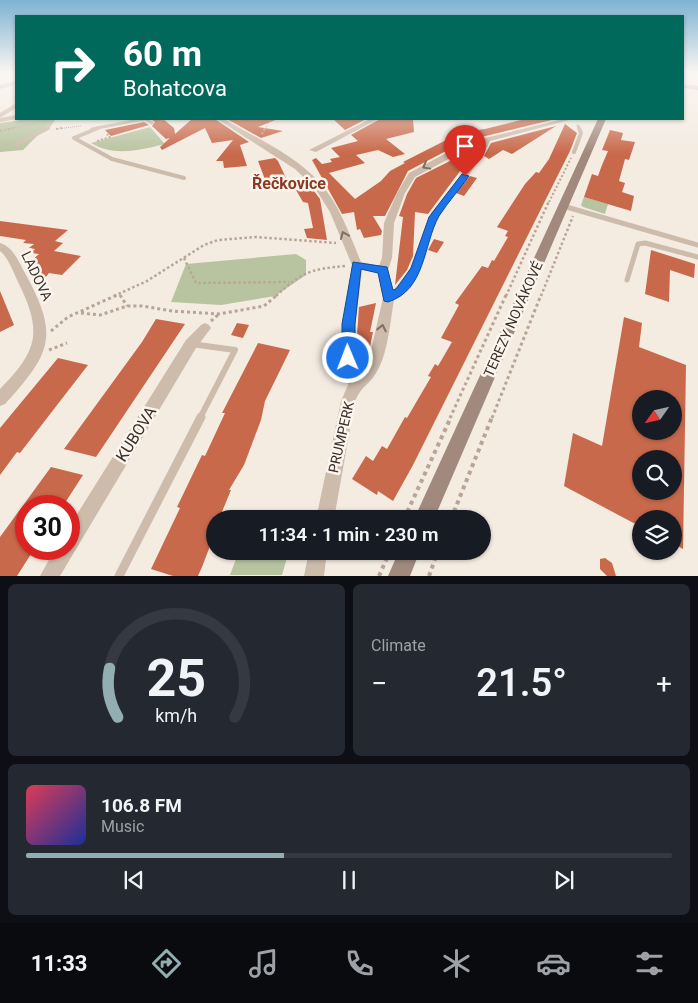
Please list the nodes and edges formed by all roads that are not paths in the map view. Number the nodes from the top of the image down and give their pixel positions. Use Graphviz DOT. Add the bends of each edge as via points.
graph roads {
  1 [pos="15,105"];
  2 [pos="0,116"];
  3 [pos="15,117"];
  4 [pos="0,120"];
  5 [pos="53,120"];
  6 [pos="140,120"];
  7 [pos="147,120"];
  8 [pos="222,120"];
  9 [pos="374,120"];
  10 [pos="602,120"];
  11 [pos="574,121"];
  12 [pos="152,123"];
  13 [pos="487,141"];
  14 [pos="16,145"];
  15 [pos="313,150"];
  16 [pos="574,152"];
  17 [pos="184,178"];
  18 [pos="570,208"];
  19 [pos="698,245"];
  20 [pos="0,246"];
  21 [pos="698,258"];
  22 [pos="357,265"];
  23 [pos="383,270"];
  24 [pos="627,280"];
  25 [pos="388,298"];
  26 [pos="205,328"];
  27 [pos="191,344"];
  28 [pos="355,385"];
  29 [pos="0,399"];
  30 [pos="326,510"];
  31 [pos="428,510"];
  32 [pos="80,525"];
  33 [pos="58,560"];
  34 [pos="317,560"];
  35 [pos="406,560"];
  36 [pos="49,576"];
  37 [pos="119,576"];
  38 [pos="314,576"];
  39 [pos="399,576"];
  1 -- 2 [label="street"];
  3 -- 4 [label="street"];
  5 -- 14 [label="lane" via="47,130"];
  6 -- 17 [label="lane" via="74,136 84,146 112,159"];
  7 -- 12 [label="lane"];
  22 -- 8 [label="street, PRUMPERK, one-way" via="335,212 318,186 298,167"];
  9 -- 15 [label="street"];
  10 -- 18 [label="street, TEREZY NOVÁKOVÉ"];
  11 -- 13 [label="street"];
  11 -- 16 [label="lane" via="581,133"];
  13 -- 23 [label="street, one-way" via="460,148 412,175 391,215"];
  13 -- 25 [label="street" via="434,217 410,281 400,292"];
  18 -- 19 [label="lane"];
  18 -- 31 [label="street, TEREZY NOVÁKOVÉ"];
  20 -- 29 [label="street, LADOVA" via="8,252 39,313 41,340 29,367"];
  21 -- 24 [label="lane" via="645,243 638,244"];
  22 -- 23 [label="street"];
  22 -- 28 [label="street, PRUMPERK" via="347,344"];
  23 -- 25 [label="street"];
  28 -- 25 [label="street, one-way" via="371,370 376,360"];
  26 -- 27 [label="street, KUBOVA"];
  27 -- 32 [label="street, KUBOVA"];
  27 -- 37 [label="lane" via="235,350"];
  28 -- 30 [label="street, PRUMPERK" via="348,401"];
  33 -- 36 [label="street"];
  34 -- 38 [label="street"];
  35 -- 39 [label="street"];
}
